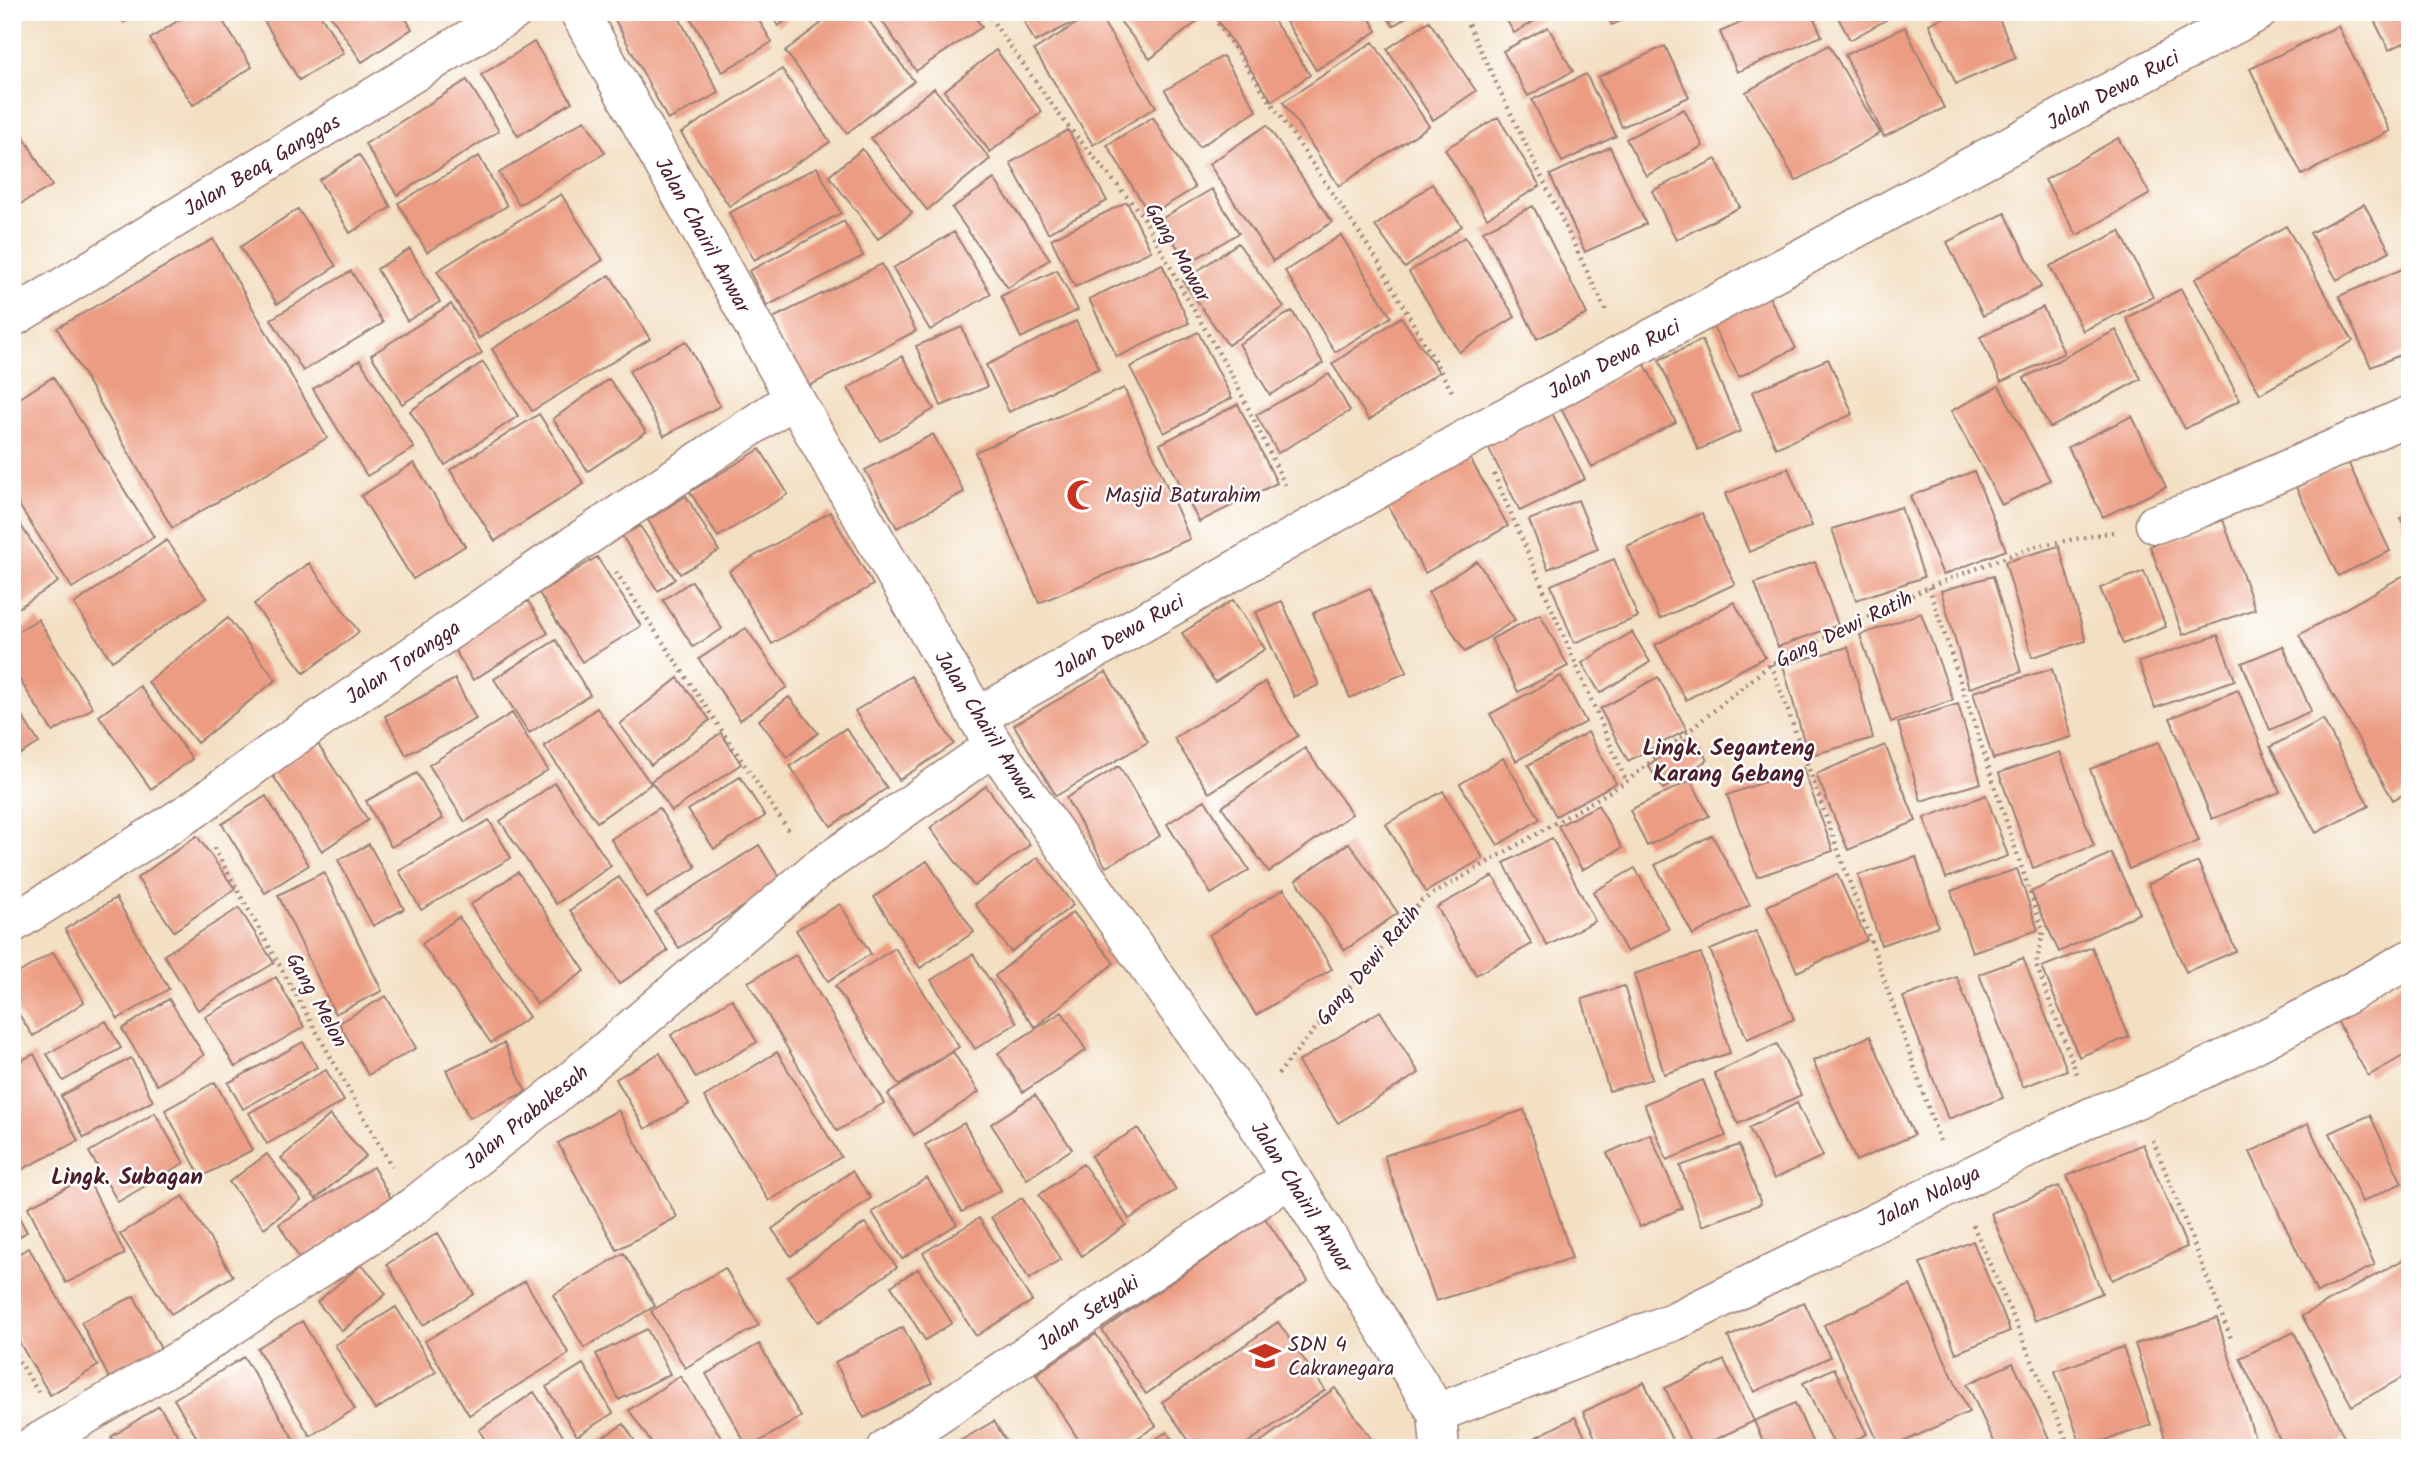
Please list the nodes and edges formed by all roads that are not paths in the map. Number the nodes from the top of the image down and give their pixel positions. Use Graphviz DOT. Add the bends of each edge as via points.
graph roads {
  1 [pos="513,12"];
  2 [pos="579,12"];
  3 [pos="2258,12"];
  4 [pos="12,318"];
  5 [pos="794,398"];
  6 [pos="2410,415"];
  7 [pos="2155,524"];
  8 [pos="985,731"];
  9 [pos="12,924"];
  10 [pos="2410,959"];
  11 [pos="1290,1178"];
  12 [pos="1438,1431"];
  13 [pos="29,1448"];
  14 [pos="887,1448"];
  1 -- 4 [label="street, Jalan Beaq Ganggas"];
  2 -- 5 [label="street, Jalan Chairil Anwar"];
  3 -- 8 [label="street, Jalan Dewa Ruci" via="1476,433 1301,532"];
  5 -- 8 [label="street, Jalan Chairil Anwar"];
  5 -- 9 [label="street, Jalan Torangga" via="193,810"];
  6 -- 7 [label="street"];
  8 -- 11 [label="street, Jalan Chairil Anwar" via="1248,1110"];
  8 -- 13 [label="street, Jalan Prabakesah" via="551,1098 414,1206 183,1358"];
  10 -- 12 [label="street, Jalan Nalaya" via="2222,1062 2091,1117 1675,1321"];
  11 -- 12 [label="street, Jalan Chairil Anwar"];
  11 -- 14 [label="street, Jalan Setyaki"];
}
